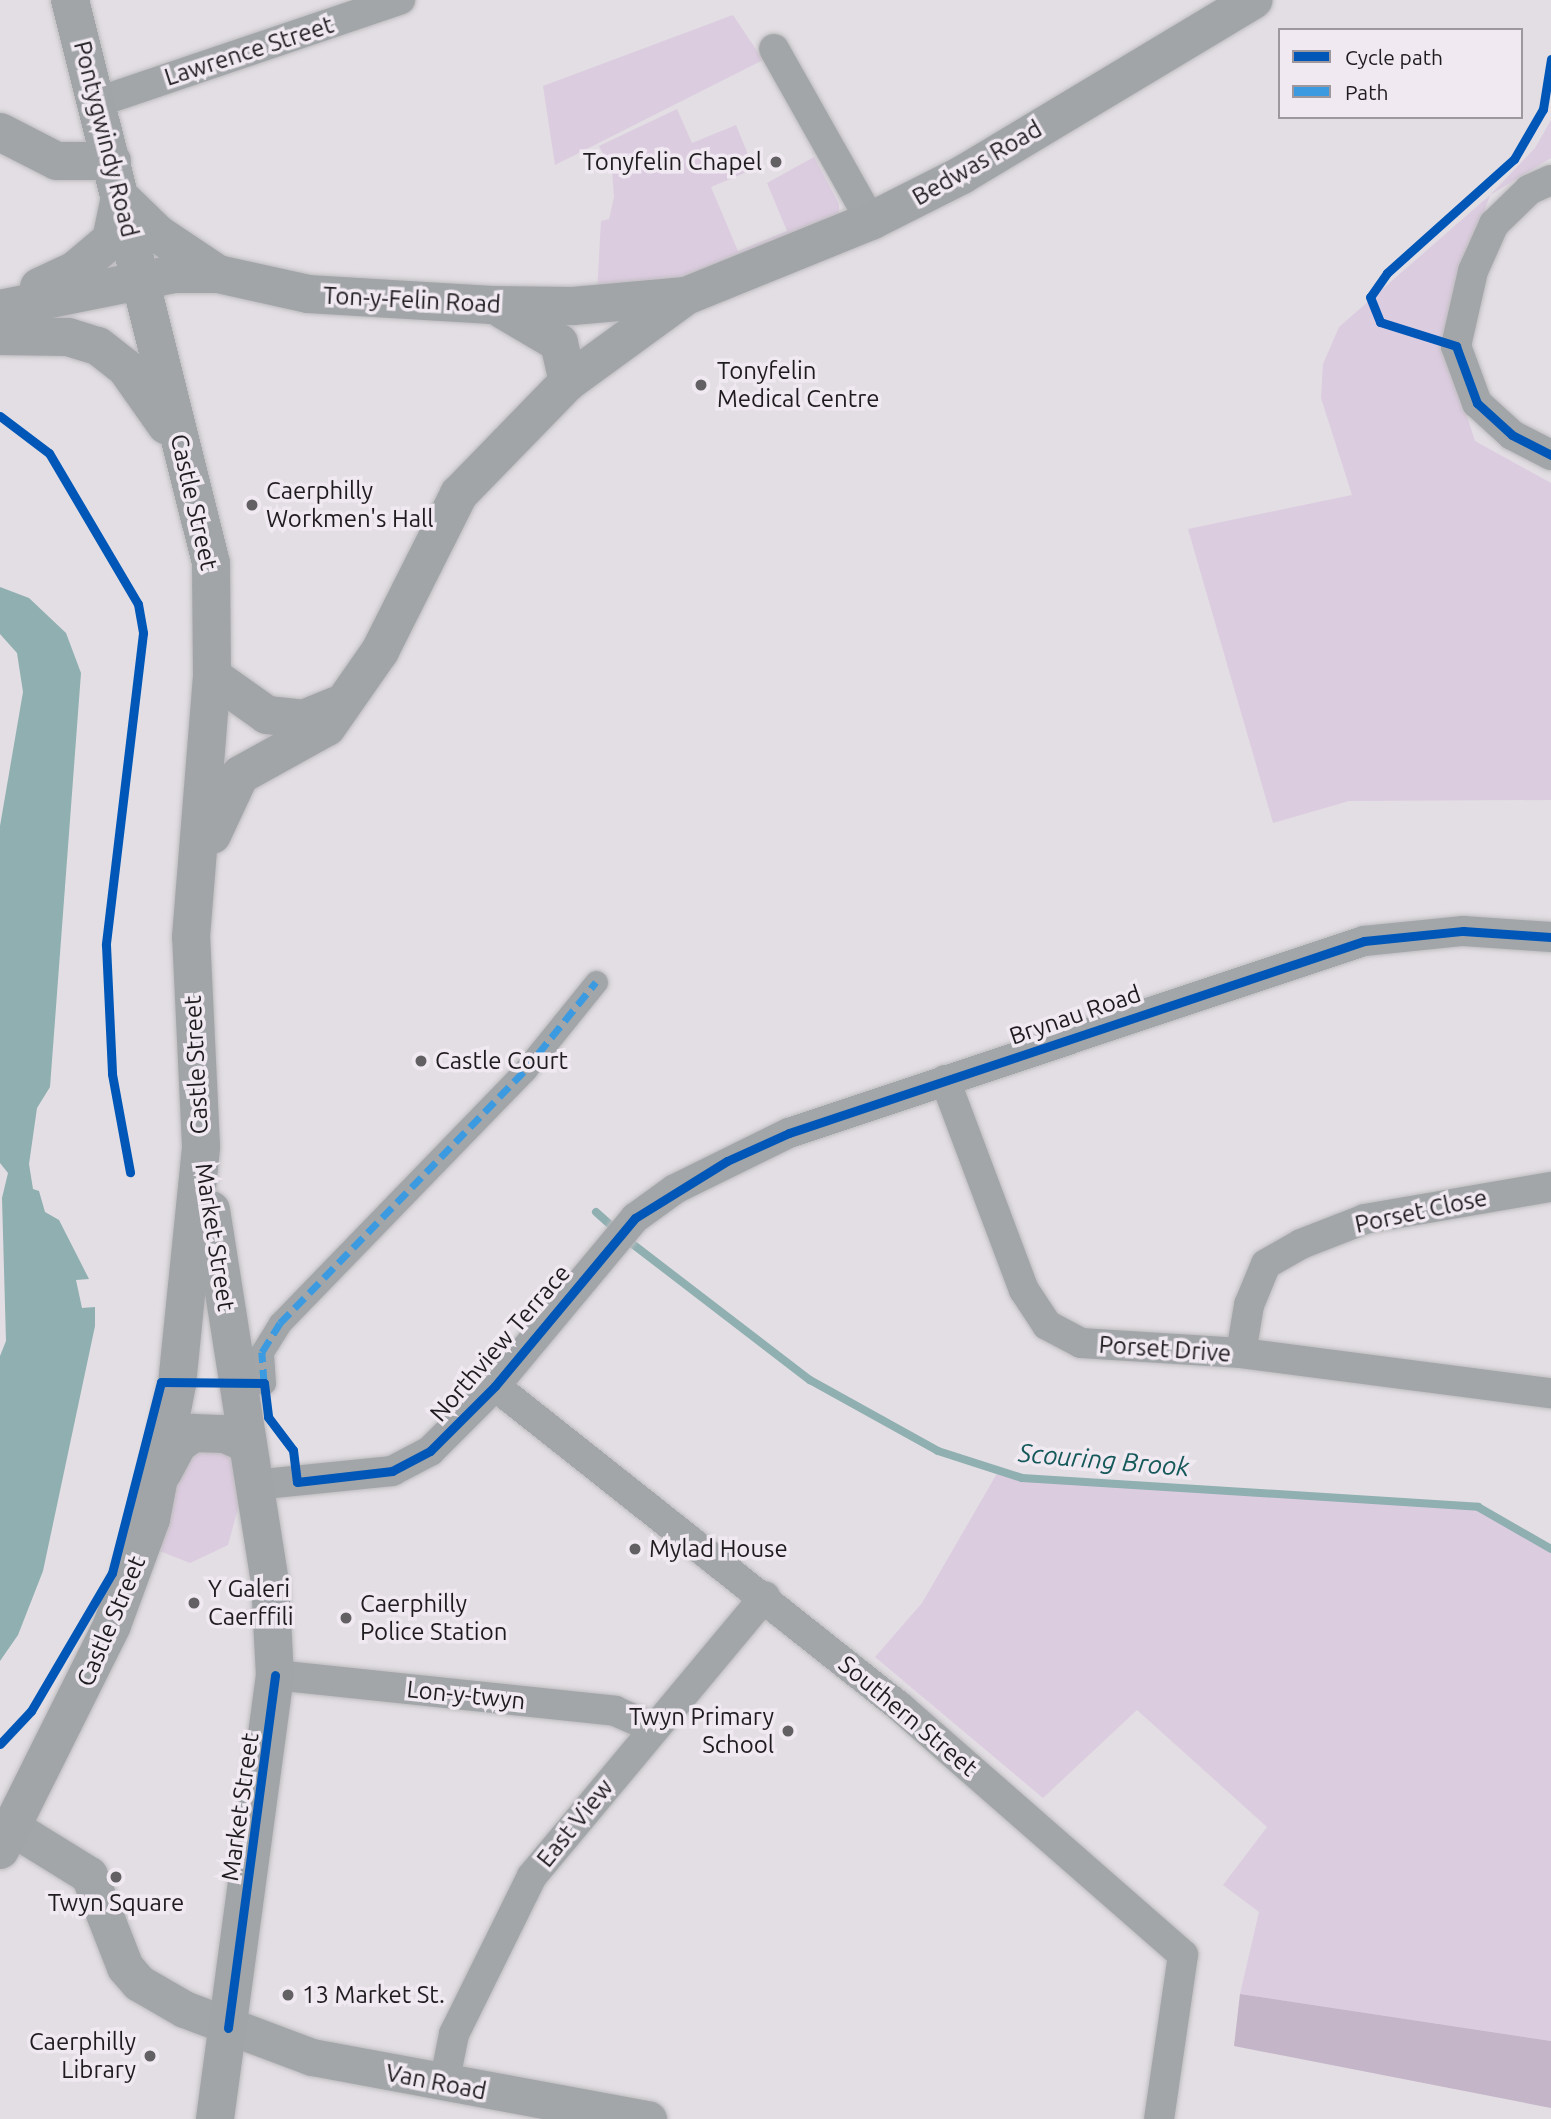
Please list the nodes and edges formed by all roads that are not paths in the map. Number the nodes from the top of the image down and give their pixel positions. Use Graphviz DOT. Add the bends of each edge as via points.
graph roads {
  1 [pos="70,0"];
  2 [pos="400,0"];
  3 [pos="1253,0"];
  4 [pos="774,49"];
  5 [pos="98,102"];
  6 [pos="0,132"];
  7 [pos="116,179"];
  8 [pos="1551,180"];
  9 [pos="871,221"];
  10 [pos="218,274"];
  11 [pos="140,279"];
  12 [pos="686,296"];
  13 [pos="492,305"];
  14 [pos="4,322"];
  15 [pos="568,382"];
  16 [pos="183,450"];
  17 [pos="1551,455"];
  18 [pos="212,676"];
  19 [pos="346,700"];
  20 [pos="199,873"];
  21 [pos="1551,937"];
  22 [pos="596,982"];
  23 [pos="945,1080"];
  24 [pos="201,1146"];
  25 [pos="1551,1187"];
  26 [pos="635,1218"];
  27 [pos="1241,1353"];
  28 [pos="264,1383"];
  29 [pos="495,1386"];
  30 [pos="1551,1393"];
  31 [pos="247,1444"];
  32 [pos="162,1474"];
  33 [pos="254,1485"];
  34 [pos="765,1596"];
  35 [pos="275,1675"];
  36 [pos="654,1728"];
  37 [pos="7,1839"];
  38 [pos="228,2028"];
  39 [pos="444,2084"];
  40 [pos="598,2116"];
  41 [pos="215,2119"];
  42 [pos="648,2119"];
  43 [pos="1158,2119"];
  1 -- 5 [label="main road, Pontygwindy Road"];
  2 -- 5 [label="street, Lawrence Street"];
  3 -- 9 [label="main road, Bedwas Road" via="962,175"];
  4 -- 9 [label="street"];
  5 -- 7 [label="main road, Pontygwindy Road"];
  6 -- 7 [label="main road" via="57,161"];
  7 -- 10 [label="main road" via="158,234"];
  7 -- 11 [label="main road, Pontygwindy Road"];
  7 -- 14 [label="main road" via="115,229 100,251"];
  8 -- 17 [label="street" via="1529,190 1494,224 1473,271 1456,346 1477,403 1512,435"];
  9 -- 12 [label="main road, Bedwas Road"];
  10 -- 11 [label="main road, Ton-y-Felin Road"];
  10 -- 13 [label="main road, Ton-y-Felin Road" via="308,294"];
  11 -- 14 [label="main road" via="104,314"];
  11 -- 16 [label="main road, Castle Street"];
  12 -- 13 [label="main road, Ton-y-Felin Road" via="573,306"];
  12 -- 15 [label="main road"];
  13 -- 15 [label="main road" via="538,325 559,343"];
  14 -- 16 [label="main road" via="82,340 111,355"];
  15 -- 19 [label="main road" via="444,514 414,588"];
  16 -- 18 [label="main road, Castle Street" via="211,563"];
  18 -- 19 [label="main road" via="254,710 286,718 321,715"];
  18 -- 20 [label="main road, Castle Street"];
  19 -- 20 [label="main road" via="321,732 240,775"];
  20 -- 24 [label="main road, Castle Street" via="191,984"];
  21 -- 23 [label="street, Brynau Road" via="1463,931 1364,941"];
  22 -- 28 [label="street" via="525,1070 280,1323 262,1352"];
  23 -- 26 [label="street, Brynau Road" via="777,1139 675,1189"];
  23 -- 27 [label="street, Porset Drive" via="1024,1290 1047,1325 1081,1343"];
  24 -- 31 [label="main road, Market Street"];
  24 -- 32 [label="main road, Castle Street" via="190,1280"];
  25 -- 27 [label="street, Porset Close" via="1365,1219 1301,1244 1266,1264 1249,1305"];
  26 -- 29 [label="street, Northview Terrace"];
  27 -- 30 [label="street, Porset Drive"];
  29 -- 33 [label="street, Northview Terrace" via="430,1451 393,1471"];
  29 -- 34 [label="street, Southern Street" via="704,1556"];
  31 -- 32 [label="main road" via="225,1434 193,1433 178,1444"];
  31 -- 33 [label="main road, Market Street"];
  32 -- 37 [label="main road, Castle Street" via="125,1595"];
  33 -- 35 [label="main road, Market Street" via="270,1581"];
  34 -- 36 [label="street, East View"];
  34 -- 43 [label="street, Southern Street" via="1183,1955"];
  35 -- 36 [label="street, Lon-y-twyn" via="615,1711"];
  35 -- 38 [label="main road, Market Street"];
  36 -- 39 [label="street, East View" via="532,1876 454,2034"];
  37 -- 38 [label="street, Van Road" via="96,1883 114,1944 139,1983"];
  38 -- 39 [label="street, Van Road" via="312,2057"];
  38 -- 41 [label="main road, Market Street"];
  39 -- 40 [label="street, Van Road"];
  40 -- 42 [label="street, Van Road"];
}
